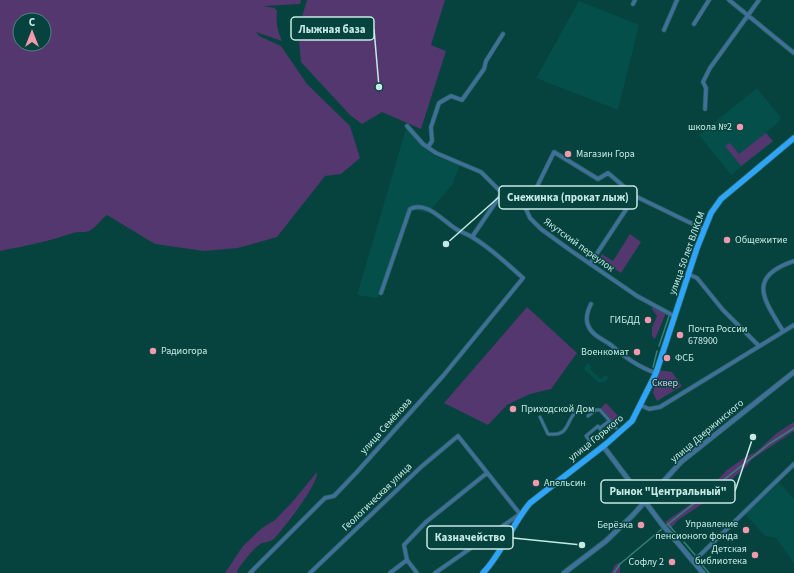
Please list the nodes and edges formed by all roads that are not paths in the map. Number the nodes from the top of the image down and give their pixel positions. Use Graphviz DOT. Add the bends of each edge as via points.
graph roads {
  1 [pos="635,0"];
  2 [pos="677,0"];
  3 [pos="709,0"];
  4 [pos="729,0"];
  5 [pos="759,0"];
  6 [pos="633,4"];
  7 [pos="748,15"];
  8 [pos="694,24"];
  9 [pos="664,30"];
  10 [pos="503,34"];
  11 [pos="794,53"];
  12 [pos="705,109"];
  13 [pos="407,126"];
  14 [pos="794,138"];
  15 [pos="428,147"];
  16 [pos="502,193"];
  17 [pos="635,196"];
  18 [pos="526,209"];
  19 [pos="703,229"];
  20 [pos="472,237"];
  21 [pos="794,261"];
  22 [pos="590,264"];
  23 [pos="688,274"];
  24 [pos="381,293"];
  25 [pos="591,304"];
  26 [pos="674,316"];
  27 [pos="794,325"];
  28 [pos="783,331"];
  29 [pos="759,346"];
  30 [pos="794,372"];
  31 [pos="656,373"];
  32 [pos="640,405"];
  33 [pos="577,411"];
  34 [pos="588,416"];
  35 [pos="540,417"];
  36 [pos="609,421"];
  37 [pos="600,428"];
  38 [pos="616,428"];
  39 [pos="603,446"];
  40 [pos="794,464"];
  41 [pos="487,472"];
  42 [pos="646,501"];
  43 [pos="520,514"];
  44 [pos="407,560"];
  45 [pos="693,562"];
  46 [pos="250,573"];
  47 [pos="310,573"];
  48 [pos="390,573"];
  49 [pos="417,573"];
  50 [pos="435,573"];
  51 [pos="482,573"];
  52 [pos="564,573"];
  53 [pos="703,573"];
  1 -- 6 [label="street"];
  2 -- 9 [label="street"];
  3 -- 8 [label="street"];
  4 -- 7 [label="street"];
  5 -- 7 [label="street"];
  7 -- 11 [label="street"];
  7 -- 12 [label="street" via="703,82 706,88"];
  10 -- 15 [label="street" via="462,100 451,96 439,103 431,127 432,141"];
  13 -- 15 [label="street, Якутский переулок"];
  14 -- 19 [label="main road, улица 50 лет ВЛКСМ" via="721,199 710,213"];
  15 -- 16 [label="street, Якутский переулок" via="436,153 478,170"];
  16 -- 18 [label="street, Якутский переулок"];
  16 -- 20 [label="street"];
  17 -- 18 [label="street" via="608,173 598,179 554,152"];
  17 -- 19 [label="street"];
  17 -- 22 [label="street"];
  18 -- 22 [label="street, Якутский переулок" via="530,218 541,229"];
  19 -- 23 [label="main road, улица 50 лет ВЛКСМ"];
  20 -- 24 [label="street" via="429,210 416,206 410,209"];
  20 -- 46 [label="street, улица Семёнова" via="523,278 443,376 356,473 334,496 325,498"];
  21 -- 28 [label="street" via="770,273 764,282 764,300"];
  22 -- 26 [label="street, Якутский переулок" via="637,296"];
  23 -- 26 [label="main road, улица 50 лет ВЛКСМ"];
  23 -- 29 [label="street" via="697,278 723,310"];
  25 -- 31 [label="street" via="587,324 594,334 622,356"];
  26 -- 31 [label="main road, улица 50 лет ВЛКСМ"];
  27 -- 28 [label="street"];
  28 -- 29 [label="street"];
  29 -- 32 [label="street" via="660,407 649,409"];
  30 -- 42 [label="street, улица Дзержинского" via="681,462"];
  31 -- 32 [label="main road, улица 50 лет ВЛКСМ"];
  32 -- 39 [label="main road, улица Горького" via="632,421"];
  33 -- 35 [label="street" via="565,430 553,435 548,434"];
  34 -- 36 [label="street" via="600,410"];
  36 -- 37 [label="street"];
  36 -- 38 [label="street"];
  37 -- 37 [label="street" via="602,432 590,441 586,436 598,426"];
  39 -- 42 [label="street"];
  39 -- 43 [label="main road, улица Горького" via="530,503"];
  40 -- 45 [label="street"];
  41 -- 43 [label="street"];
  41 -- 44 [label="street" via="426,522 404,544"];
  41 -- 47 [label="street, Геологическая улица" via="458,436 421,467"];
  42 -- 45 [label="street"];
  42 -- 52 [label="street, улица Дзержинского" via="606,541"];
  43 -- 50 [label="street, улица Горького"];
  43 -- 51 [label="main road" via="499,553"];
  44 -- 48 [label="street"];
  44 -- 49 [label="street"];
  45 -- 53 [label="street"];
}
